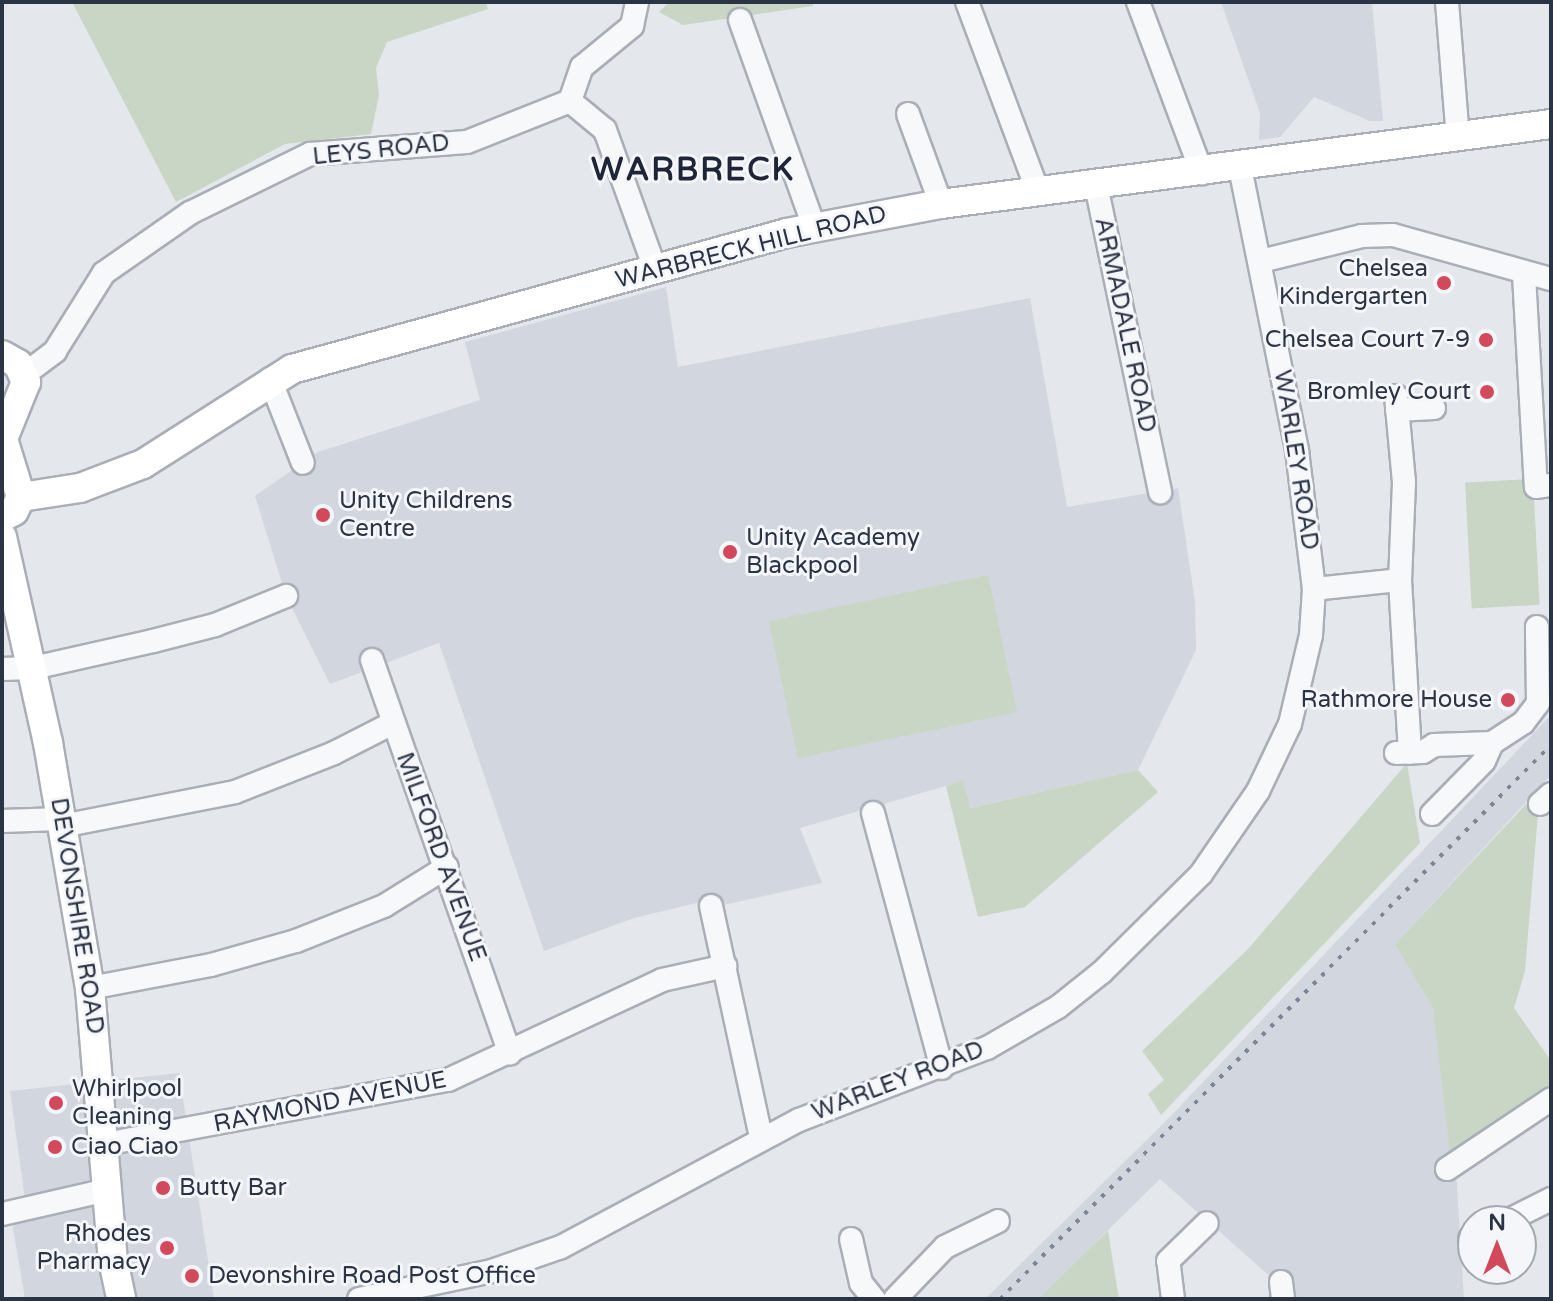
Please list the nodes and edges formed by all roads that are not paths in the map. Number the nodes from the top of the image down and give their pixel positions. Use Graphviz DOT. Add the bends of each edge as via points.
graph roads {
  1 [pos="637,2"];
  2 [pos="967,2"];
  3 [pos="1138,2"];
  4 [pos="1447,2"];
  5 [pos="740,20"];
  6 [pos="570,101"];
  7 [pos="908,114"];
  8 [pos="1551,124"];
  9 [pos="1521,131"];
  10 [pos="1551,132"];
  11 [pos="1458,139"];
  12 [pos="1240,168"];
  13 [pos="1202,173"];
  14 [pos="1096,185"];
  15 [pos="1038,192"];
  16 [pos="941,204"];
  17 [pos="814,227"];
  18 [pos="1261,261"];
  19 [pos="655,269"];
  20 [pos="1524,275"];
  21 [pos="1551,279"];
  22 [pos="9,362"];
  23 [pos="270,379"];
  24 [pos="8,405"];
  25 [pos="1434,408"];
  26 [pos="303,463"];
  27 [pos="6,470"];
  28 [pos="1551,485"];
  29 [pos="1160,492"];
  30 [pos="12,507"];
  31 [pos="2,537"];
  32 [pos="1400,580"];
  33 [pos="1314,589"];
  34 [pos="286,596"];
  35 [pos="1537,627"];
  36 [pos="372,660"];
  37 [pos="33,668"];
  38 [pos="2,669"];
  39 [pos="393,723"];
  40 [pos="1492,743"];
  41 [pos="873,813"];
  42 [pos="1432,814"];
  43 [pos="2,821"];
  44 [pos="62,823"];
  45 [pos="447,867"];
  46 [pos="711,906"];
  47 [pos="725,966"];
  48 [pos="90,988"];
  49 [pos="510,1053"];
  50 [pos="942,1068"];
  51 [pos="1551,1099"];
  52 [pos="761,1138"];
  53 [pos="105,1144"];
  54 [pos="1447,1169"];
  55 [pos="107,1190"];
  56 [pos="2,1214"];
  57 [pos="998,1221"];
  58 [pos="1207,1223"];
  59 [pos="851,1239"];
  60 [pos="121,1299"];
  61 [pos="359,1299"];
  62 [pos="874,1299"];
  63 [pos="895,1299"];
  64 [pos="1173,1299"];
  1 -- 6 [label="street" via="632,26 582,67"];
  2 -- 15 [label="street"];
  3 -- 13 [label="street"];
  4 -- 11 [label="street"];
  5 -- 17 [label="street"];
  6 -- 19 [label="street" via="605,130"];
  6 -- 22 [label="street, LEYS ROAD" via="467,142 310,154 190,213 104,273 55,351"];
  7 -- 16 [label="street"];
  8 -- 9 [label="main road, WARBRECK HILL ROAD"];
  9 -- 10 [label="main road, WARBRECK HILL ROAD"];
  9 -- 11 [label="main road, WARBRECK HILL ROAD"];
  11 -- 12 [label="main road, WARBRECK HILL ROAD"];
  12 -- 13 [label="main road, WARBRECK HILL ROAD"];
  12 -- 18 [label="street, WARLEY ROAD"];
  13 -- 14 [label="main road, WARBRECK HILL ROAD"];
  14 -- 15 [label="main road, WARBRECK HILL ROAD"];
  14 -- 29 [label="street, ARMADALE ROAD" via="1144,467"];
  15 -- 16 [label="main road, WARBRECK HILL ROAD"];
  16 -- 17 [label="main road, WARBRECK HILL ROAD"];
  17 -- 19 [label="main road, WARBRECK HILL ROAD"];
  18 -- 20 [label="street" via="1362,236 1393,235"];
  18 -- 33 [label="street, WARLEY ROAD" via="1306,501"];
  19 -- 23 [label="main road, WARBRECK HILL ROAD" via="333,356"];
  20 -- 21 [label="street"];
  20 -- 28 [label="street" via="1536,487"];
  22 -- 24 [label="main road" via="25,390"];
  23 -- 26 [label="street"];
  23 -- 30 [label="main road, WARBRECK HILL ROAD" via="143,464"];
  24 -- 27 [label="main road"];
  25 -- 32 [label="street" via="1397,403 1405,510"];
  27 -- 30 [label="main road"];
  31 -- 37 [label="main road, DEVONSHIRE ROAD"];
  32 -- 33 [label="street"];
  32 -- 40 [label="street" via="1403,753 1434,745"];
  33 -- 50 [label="street, WARLEY ROAD" via="1311,635 1290,724 1258,791 1210,861 1167,911 1058,1007"];
  34 -- 37 [label="street" via="215,625"];
  35 -- 40 [label="street" via="1533,713"];
  36 -- 39 [label="street, MILFORD AVENUE"];
  37 -- 38 [label="street"];
  37 -- 44 [label="main road, DEVONSHIRE ROAD"];
  39 -- 44 [label="street" via="235,792"];
  39 -- 45 [label="street, MILFORD AVENUE"];
  40 -- 42 [label="street" via="1484,761"];
  41 -- 50 [label="street"];
  43 -- 44 [label="street"];
  44 -- 48 [label="main road, DEVONSHIRE ROAD"];
  45 -- 48 [label="street" via="384,906 296,941 211,965"];
  45 -- 49 [label="street, MILFORD AVENUE"];
  46 -- 47 [label="street"];
  47 -- 49 [label="street, RAYMOND AVENUE" via="662,980"];
  47 -- 52 [label="street"];
  48 -- 53 [label="main road, DEVONSHIRE ROAD"];
  49 -- 53 [label="street, RAYMOND AVENUE" via="412,1089"];
  50 -- 52 [label="street, WARLEY ROAD" via="832,1106"];
  51 -- 54 [label="street"];
  52 -- 61 [label="street, WARLEY ROAD" via="561,1247 492,1271"];
  53 -- 55 [label="main road, DEVONSHIRE ROAD"];
  55 -- 56 [label="street"];
  55 -- 60 [label="main road, DEVONSHIRE ROAD"];
  57 -- 63 [label="street" via="945,1247"];
  58 -- 64 [label="street" via="1168,1261"];
  59 -- 62 [label="street" via="861,1283"];
}
